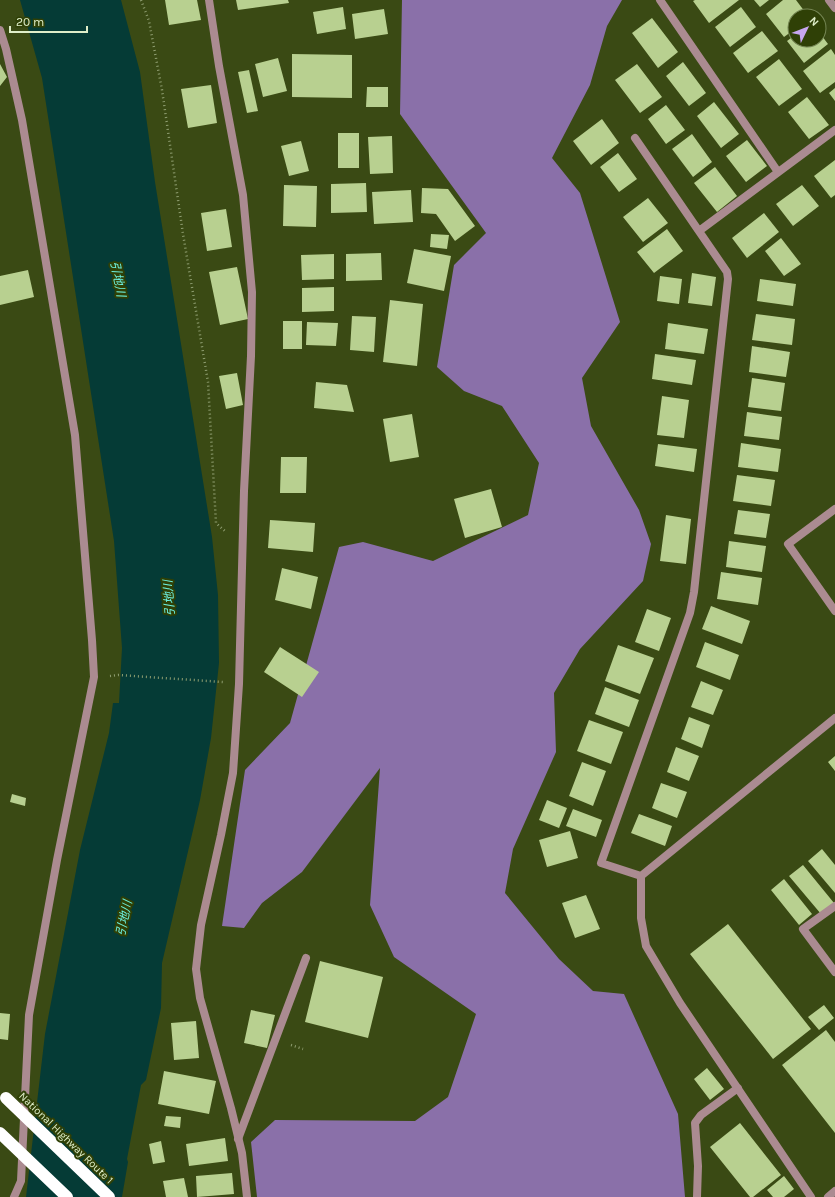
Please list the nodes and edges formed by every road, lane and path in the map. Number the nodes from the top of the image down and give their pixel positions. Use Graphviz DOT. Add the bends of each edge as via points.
graph roads {
  1 [pos="141,0"];
  2 [pos="209,0"];
  3 [pos="660,0"];
  4 [pos="829,0"];
  5 [pos="835,8"];
  6 [pos="0,30"];
  7 [pos="835,130"];
  8 [pos="635,138"];
  9 [pos="778,172"];
  10 [pos="699,231"];
  11 [pos="835,509"];
  12 [pos="243,547"];
  13 [pos="835,611"];
  14 [pos="118,675"];
  15 [pos="221,682"];
  16 [pos="835,718"];
  17 [pos="641,876"];
  18 [pos="835,906"];
  19 [pos="306,958"];
  20 [pos="835,972"];
  21 [pos="738,1088"];
  22 [pos="6,1098"];
  23 [pos="0,1132"];
  24 [pos="238,1139"];
  25 [pos="835,1191"];
  26 [pos="14,1197"];
  27 [pos="67,1197"];
  28 [pos="109,1197"];
  29 [pos="247,1197"];
  30 [pos="697,1197"];
  31 [pos="812,1197"];
  32 [pos="828,1197"];
  1 -- 12 [label="path" via="149,21 162,90 208,382 216,523"];
  2 -- 12 [label="street" via="243,195 252,292"];
  3 -- 9 [label="street"];
  4 -- 5 [label="street"];
  6 -- 26 [label="street" via="22,120 75,435 94,677 29,1015 21,1181"];
  7 -- 9 [label="street"];
  8 -- 10 [label="street"];
  9 -- 10 [label="street"];
  10 -- 17 [label="street" via="727,272 728,279 694,592 690,613 601,863"];
  11 -- 13 [label="street" via="788,544"];
  12 -- 24 [label="street" via="240,677 233,772 201,925 196,969 200,998"];
  14 -- 15 [label="path"];
  16 -- 17 [label="street"];
  17 -- 21 [label="street" via="641,918 646,946 680,1003"];
  18 -- 20 [label="street" via="803,929"];
  19 -- 24 [label="street"];
  21 -- 30 [label="street" via="694,1123 698,1166"];
  21 -- 31 [label="street"];
  22 -- 28 [label="highway, National Highway Route 1, bridge"];
  23 -- 27 [label="highway, bridge"];
  24 -- 29 [label="street"];
  25 -- 32 [label="street"];
}
